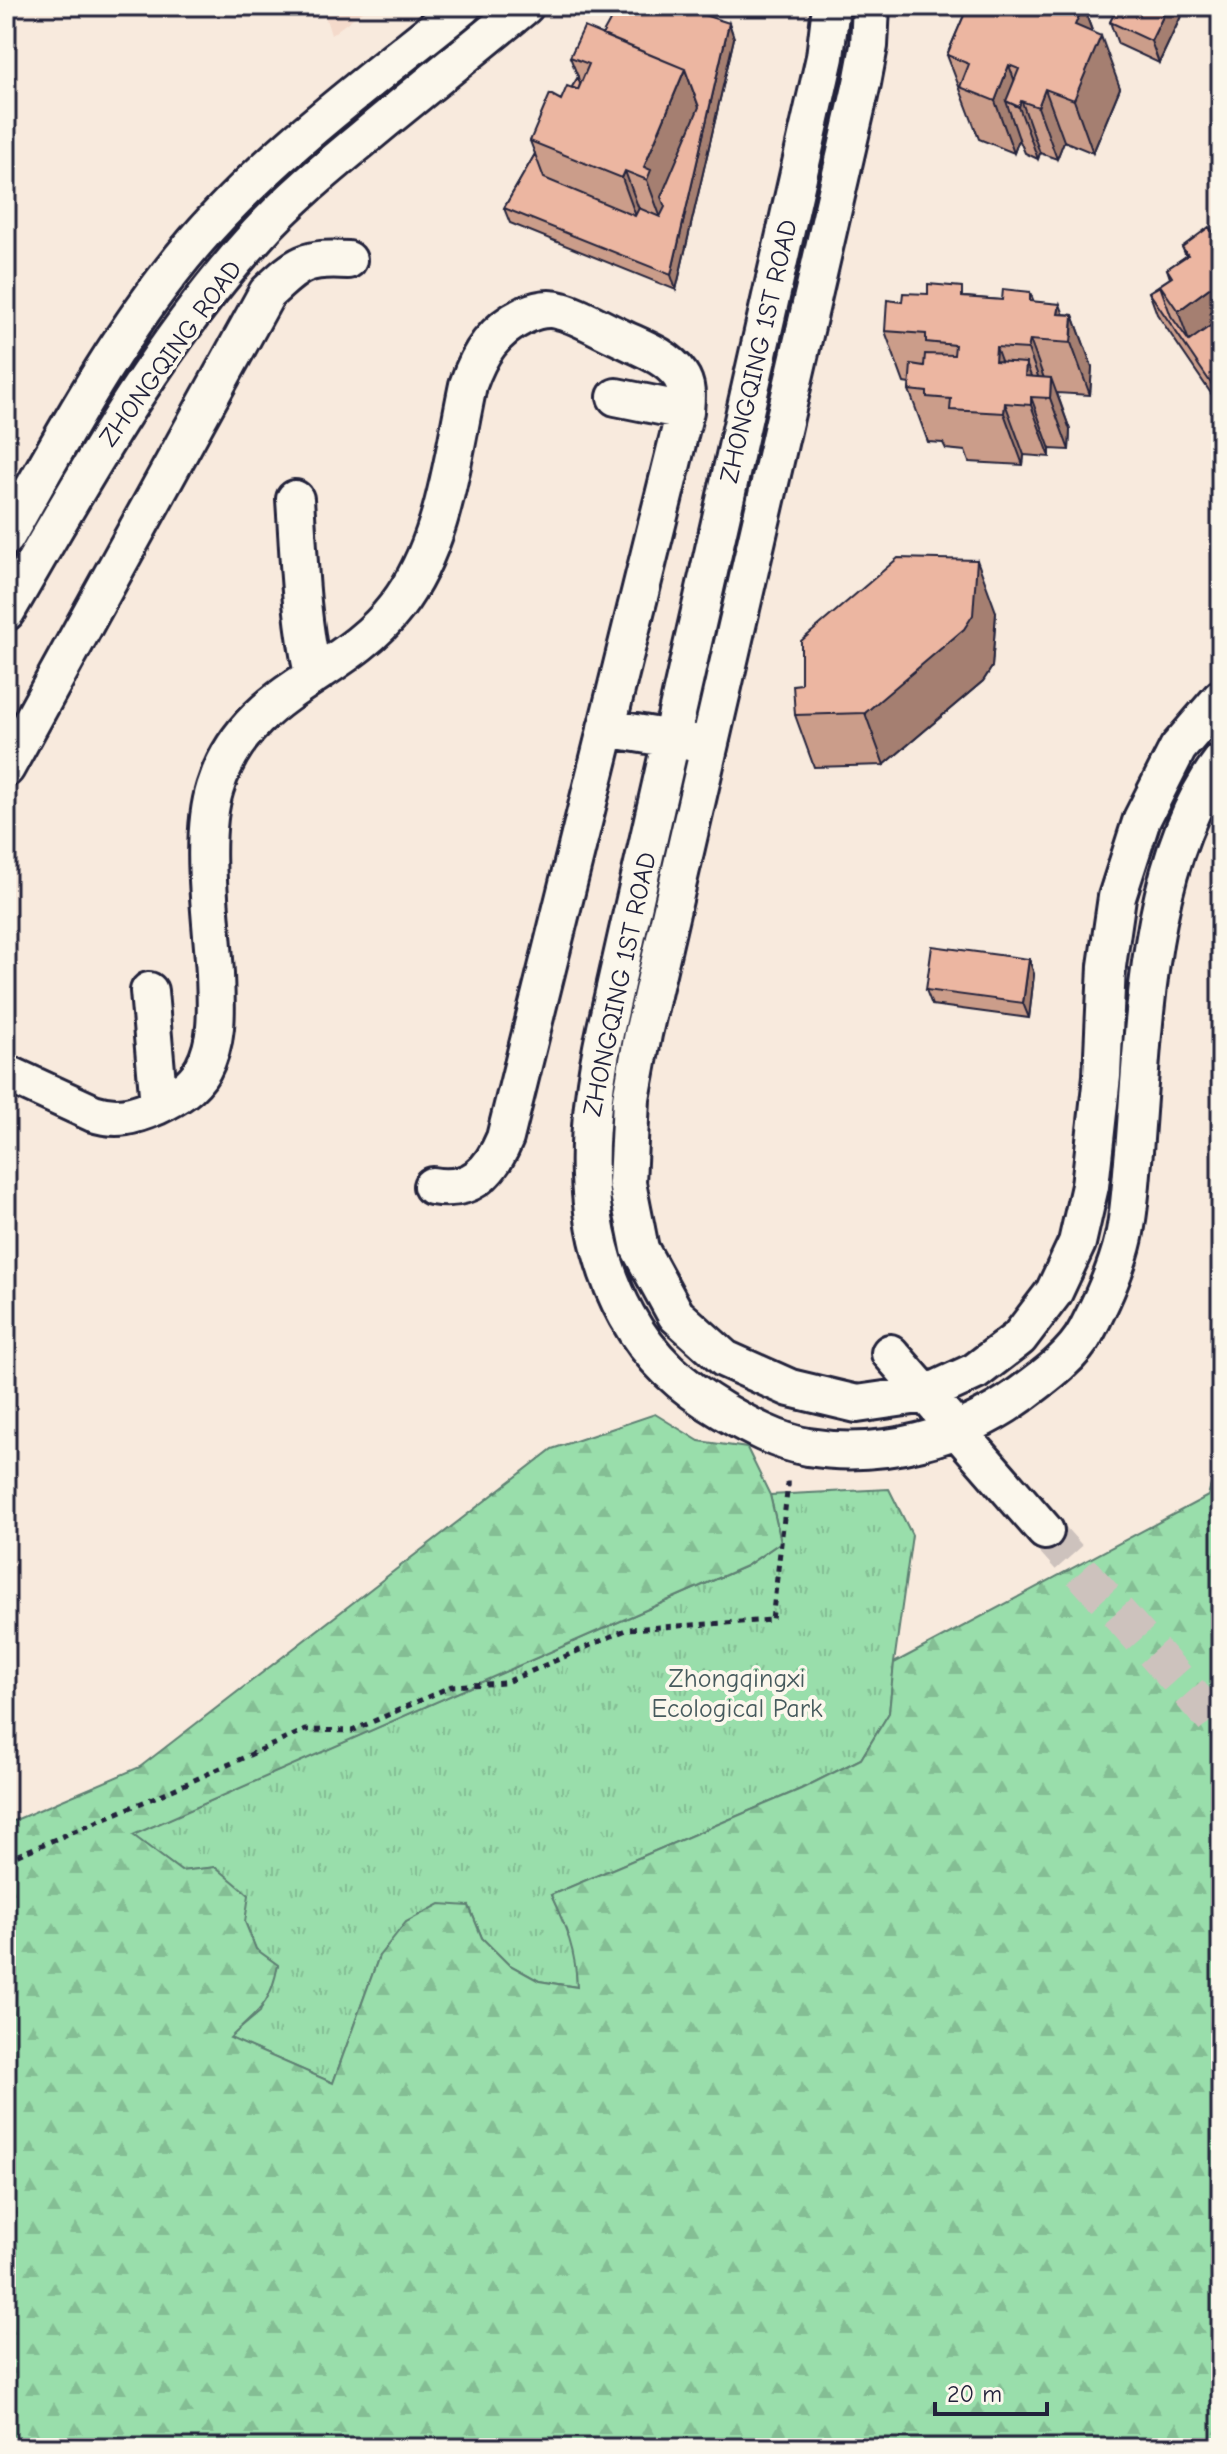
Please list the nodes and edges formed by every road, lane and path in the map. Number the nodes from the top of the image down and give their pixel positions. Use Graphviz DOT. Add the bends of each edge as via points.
graph roads {
  1 [pos="463,6"];
  2 [pos="525,6"];
  3 [pos="871,6"];
  4 [pos="830,9"];
  5 [pos="348,260"];
  6 [pos="616,397"];
  7 [pos="685,411"];
  8 [pos="295,499"];
  9 [pos="6,537"];
  10 [pos="6,612"];
  11 [pos="313,674"];
  12 [pos="1221,698"];
  13 [pos="18,720"];
  14 [pos="606,728"];
  15 [pos="671,737"];
  16 [pos="710,746"];
  17 [pos="1221,762"];
  18 [pos="6,768"];
  19 [pos="149,991"];
  20 [pos="6,1073"];
  21 [pos="159,1105"];
  22 [pos="432,1186"];
  23 [pos="890,1353"];
  24 [pos="926,1394"];
  25 [pos="957,1430"];
  26 [pos="788,1484"];
  27 [pos="1045,1531"];
  28 [pos="6,1860"];
  1 -- 9 [label="street, ZHONGQING ROAD" via="258,176 195,242 81,404"];
  2 -- 10 [label="street, ZHONGQING ROAD" via="299,192 221,277 109,436"];
  3 -- 16 [label="street, ZHONGQING 1ST ROAD" via="862,83"];
  4 -- 15 [label="street, ZHONGQING 1ST ROAD" via="821,73"];
  5 -- 13 [label="street" via="302,263 267,293"];
  6 -- 7 [label="street"];
  7 -- 11 [label="street" via="683,379 654,354 562,311 542,310 508,324 475,366 468,385 436,528 419,570 381,625"];
  7 -- 14 [label="street"];
  8 -- 11 [label="street" via="302,610"];
  11 -- 21 [label="street" via="256,720 215,786 207,839 216,1005 213,1043 190,1086"];
  12 -- 24 [label="street, ZHONGQING 1ST ROAD" via="1178,748 1142,819 1117,897 1090,1186 1077,1243 1054,1292 1019,1338 976,1371"];
  13 -- 18 [label="street"];
  14 -- 15 [label="street"];
  14 -- 22 [label="street" via="505,1138 479,1178 449,1189"];
  15 -- 16 [label="street"];
  15 -- 25 [label="street, ZHONGQING 1ST ROAD" via="589,1129 593,1218 608,1276 631,1323 659,1362 690,1391 754,1429 805,1447 853,1451"];
  16 -- 24 [label="street, ZHONGQING 1ST ROAD" via="631,1099 627,1183 640,1249 676,1315 725,1359 790,1388 857,1404"];
  17 -- 25 [label="street, ZHONGQING 1ST ROAD" via="1181,834 1163,901 1150,967 1124,1237 1107,1290 1084,1336 1050,1373"];
  19 -- 21 [label="street"];
  20 -- 21 [label="street" via="108,1118 133,1116"];
  23 -- 24 [label="street"];
  24 -- 25 [label="street"];
  25 -- 27 [label="street"];
  26 -- 28 [label="path" via="772,1620 628,1629 504,1683 452,1686 352,1731 305,1730"];
}
